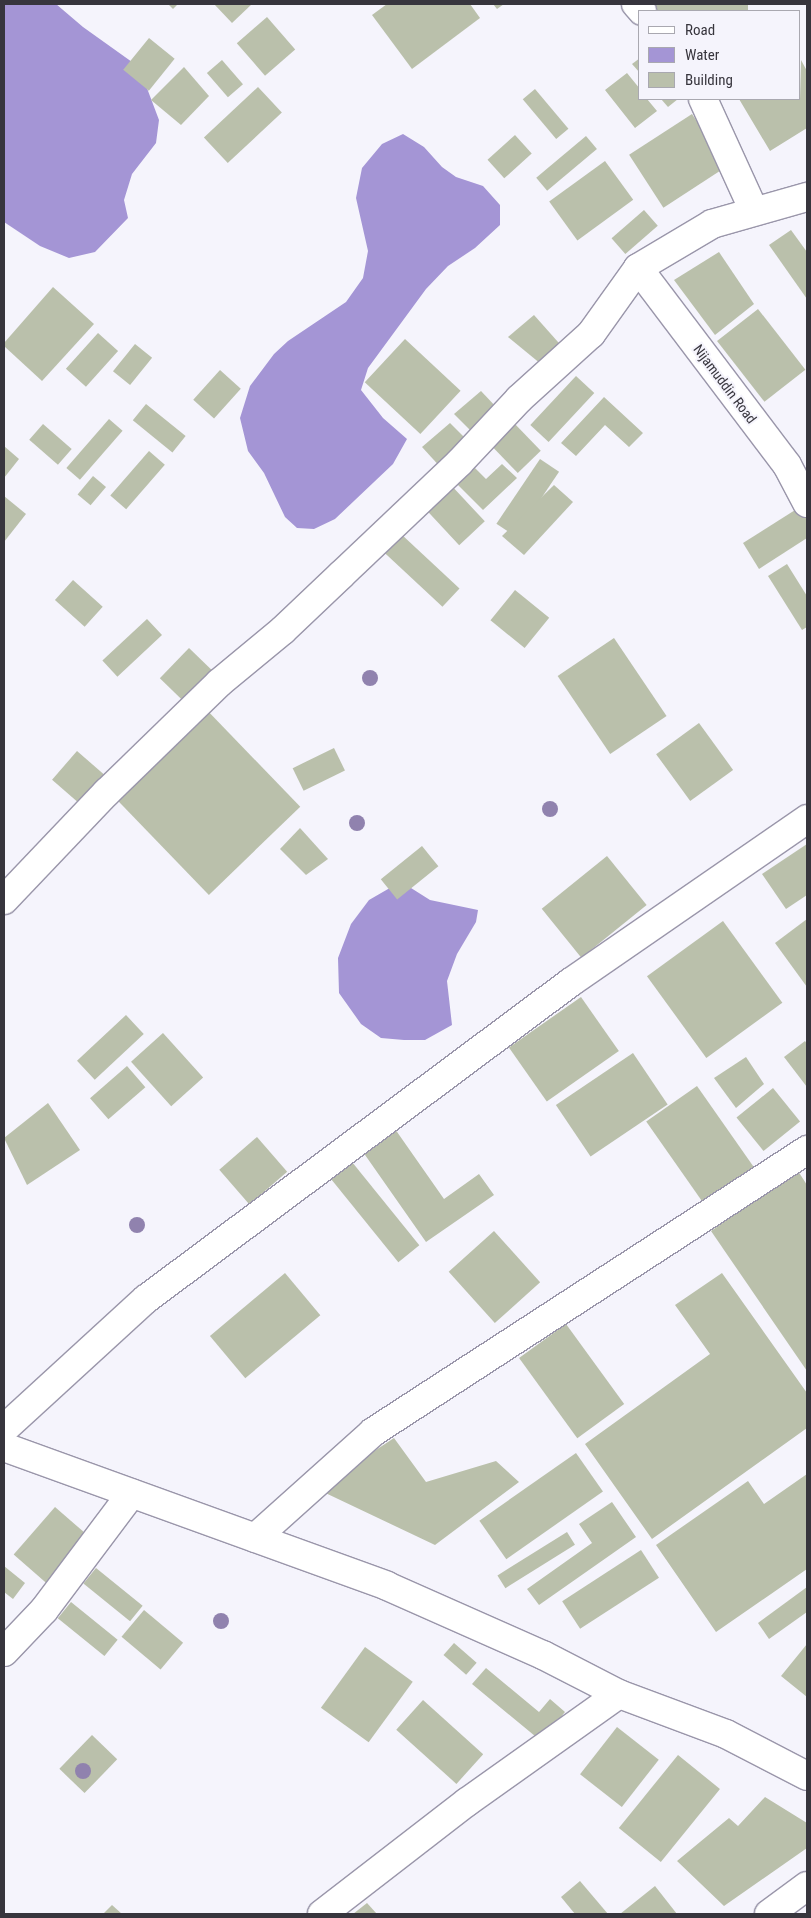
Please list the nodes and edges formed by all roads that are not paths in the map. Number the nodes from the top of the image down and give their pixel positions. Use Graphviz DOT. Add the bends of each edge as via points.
graph roads {
  1 [pos="703,100"];
  2 [pos="807,197"];
  3 [pos="754,211"];
  4 [pos="638,268"];
  5 [pos="807,503"];
  6 [pos="807,819"];
  7 [pos="4,900"];
  8 [pos="807,1150"];
  9 [pos="4,1429"];
  10 [pos="4,1447"];
  11 [pos="132,1493"];
  12 [pos="255,1538"];
  13 [pos="4,1652"];
  14 [pos="619,1694"];
  15 [pos="807,1776"];
  16 [pos="807,1886"];
  17 [pos="322,1914"];
  18 [pos="769,1914"];
  1 -- 3 [label="street"];
  2 -- 3 [label="street"];
  3 -- 4 [label="street" via="712,224"];
  4 -- 5 [label="street, Nijamuddin Road" via="787,465"];
  4 -- 7 [label="street" via="591,334 519,399 459,463 309,605 219,682 107,792"];
  6 -- 9 [label="street" via="571,982 146,1299"];
  8 -- 12 [label="street" via="373,1432"];
  10 -- 11 [label="street"];
  11 -- 12 [label="street"];
  11 -- 13 [label="street" via="44,1610"];
  12 -- 14 [label="street" via="387,1586 544,1655"];
  14 -- 15 [label="street" via="726,1734"];
  14 -- 17 [label="street" via="467,1802"];
  16 -- 18 [label="street"];
}
